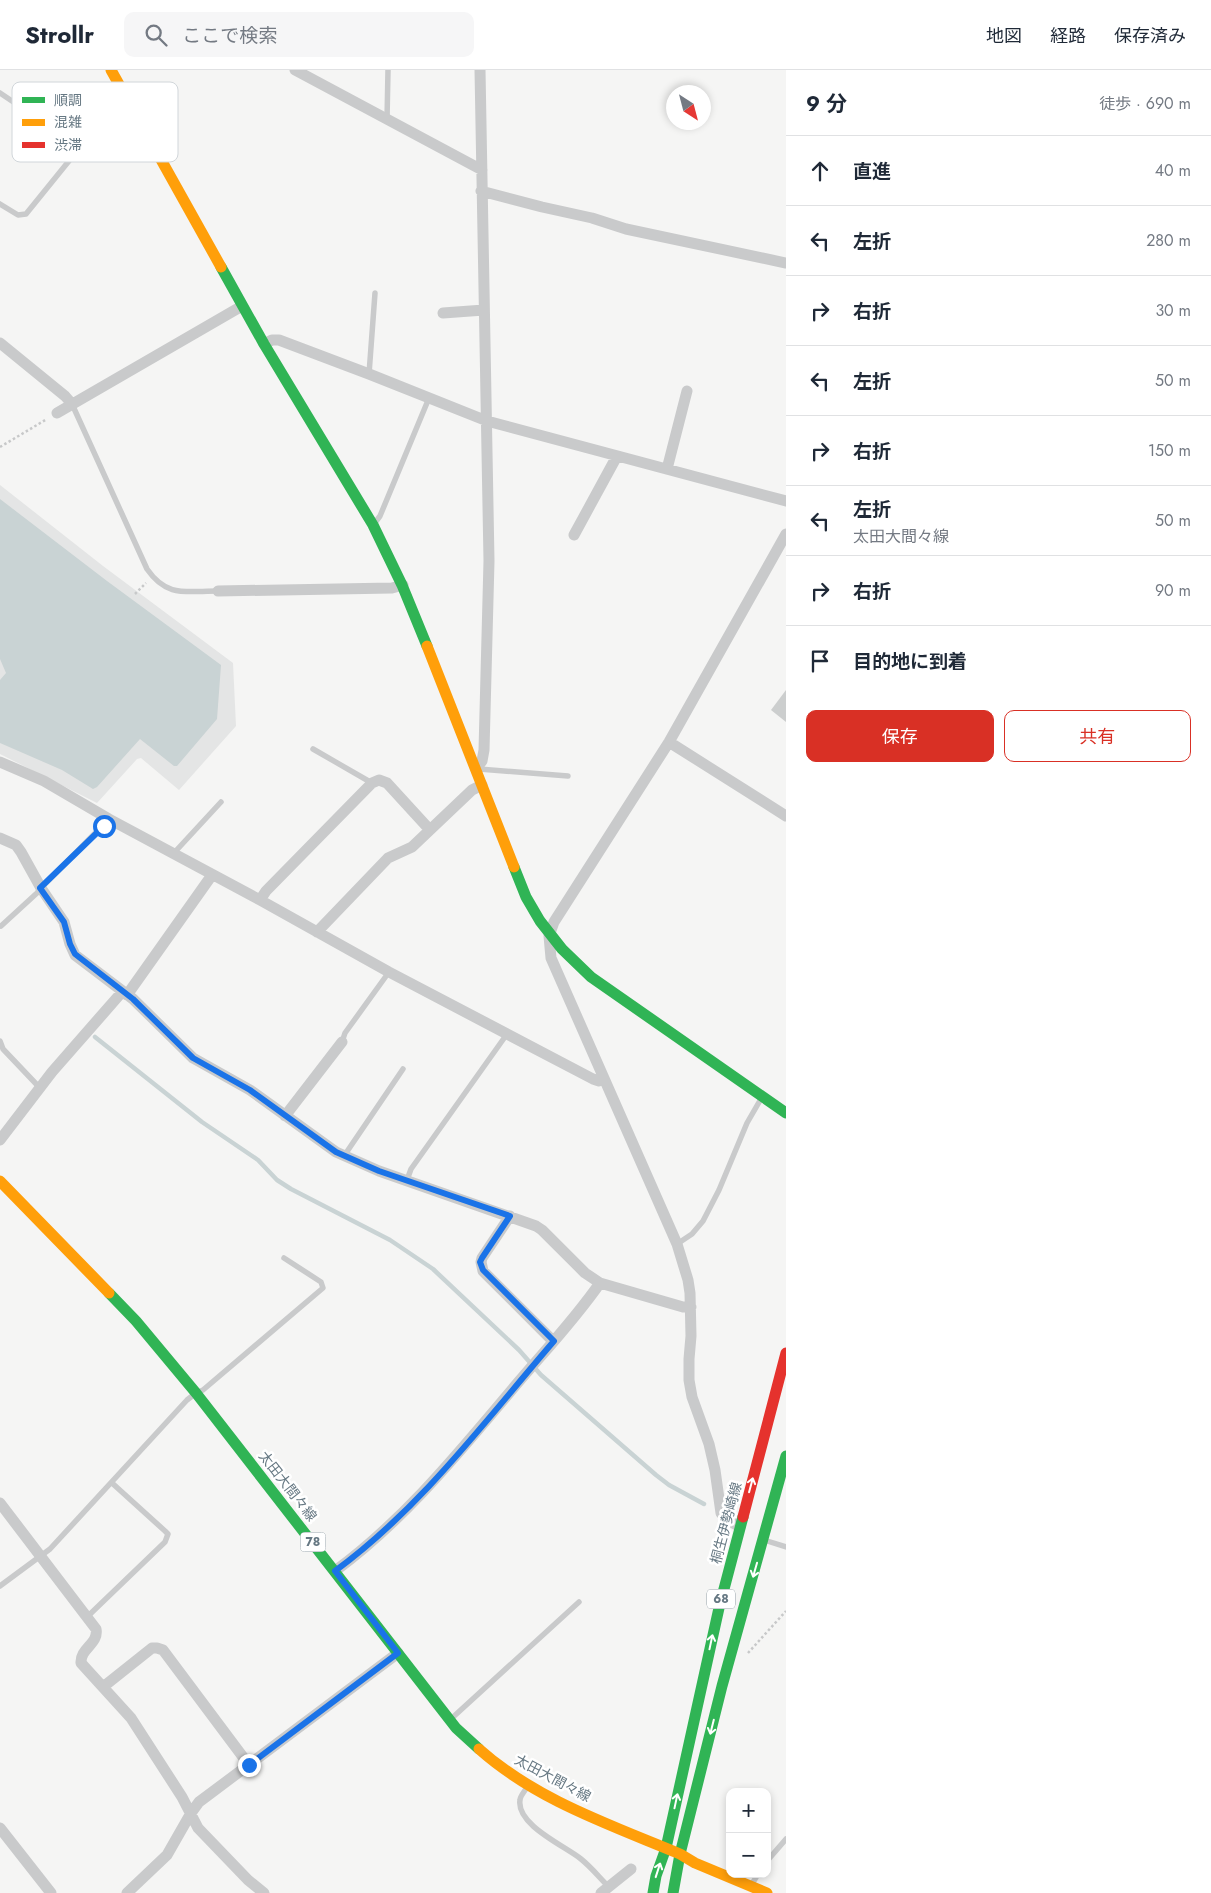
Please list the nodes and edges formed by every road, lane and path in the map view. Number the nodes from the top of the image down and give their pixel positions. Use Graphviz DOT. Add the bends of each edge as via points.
graph roads {
  1 [pos="111,70"];
  2 [pos="295,70"];
  3 [pos="388,70"];
  4 [pos="480,70"];
  5 [pos="118,82"];
  6 [pos="0,92"];
  7 [pos="12,100"];
  8 [pos="387,120"];
  9 [pos="68,162"];
  10 [pos="162,162"];
  11 [pos="482,170"];
  12 [pos="481,191"];
  13 [pos="0,204"];
  14 [pos="786,263"];
  15 [pos="375,293"];
  16 [pos="242,306"];
  17 [pos="484,310"];
  18 [pos="443,313"];
  19 [pos="0,343"];
  20 [pos="264,344"];
  21 [pos="369,374"];
  22 [pos="687,392"];
  23 [pos="429,398"];
  24 [pos="72,404"];
  25 [pos="56,413"];
  26 [pos="487,421"];
  27 [pos="0,447"];
  28 [pos="617,456"];
  29 [pos="667,469"];
  30 [pos="786,501"];
  31 [pos="373,525"];
  32 [pos="786,534"];
  33 [pos="574,535"];
  34 [pos="152,576"];
  35 [pos="403,585"];
  36 [pos="218,591"];
  37 [pos="135,594"];
  38 [pos="669,742"];
  39 [pos="312,749"];
  40 [pos="0,762"];
  41 [pos="476,769"];
  42 [pos="568,776"];
  43 [pos="372,783"];
  44 [pos="482,784"];
  45 [pos="221,802"];
  46 [pos="786,816"];
  47 [pos="109,819"];
  48 [pos="430,830"];
  49 [pos="0,838"];
  50 [pos="173,854"];
  51 [pos="212,875"];
  52 [pos="40,888"];
  53 [pos="260,900"];
  54 [pos="1,926"];
  55 [pos="317,932"];
  56 [pos="549,936"];
  57 [pos="389,972"];
  58 [pos="124,994"];
  59 [pos="507,1034"];
  60 [pos="0,1041"];
  61 [pos="342,1042"];
  62 [pos="404,1069"];
  63 [pos="604,1079"];
  64 [pos="40,1088"];
  65 [pos="762,1096"];
  66 [pos="786,1113"];
  67 [pos="285,1116"];
  68 [pos="0,1140"];
  69 [pos="344,1156"];
  70 [pos="407,1180"];
  71 [pos="0,1182"];
  72 [pos="510,1216"];
  73 [pos="677,1244"];
  74 [pos="284,1258"];
  75 [pos="600,1284"];
  76 [pos="691,1307"];
  77 [pos="554,1341"];
  78 [pos="786,1353"];
  79 [pos="196,1393"];
  80 [pos="786,1456"];
  81 [pos="112,1483"];
  82 [pos="0,1503"];
  83 [pos="740,1527"];
  84 [pos="763,1540"];
  85 [pos="786,1548"];
  86 [pos="41,1557"];
  87 [pos="335,1571"];
  88 [pos="0,1586"];
  89 [pos="579,1602"];
  90 [pos="786,1611"];
  91 [pos="86,1617"];
  92 [pos="398,1653"];
  93 [pos="748,1653"];
  94 [pos="103,1687"];
  95 [pos="450,1720"];
  96 [pos="249,1765"];
  97 [pos="528,1786"];
  98 [pos="191,1814"];
  99 [pos="0,1828"];
  100 [pos="786,1839"];
  101 [pos="666,1848"];
  102 [pos="680,1854"];
  103 [pos="771,1856"];
  104 [pos="631,1869"];
  105 [pos="756,1878"];
  106 [pos="751,1886"];
  107 [pos="604,1890"];
  108 [pos="51,1893"];
  109 [pos="127,1893"];
  110 [pos="264,1893"];
  111 [pos="653,1893"];
  112 [pos="673,1893"];
  113 [pos="767,1893"];
  1 -- 5 [label="main road"];
  2 -- 8 [label="street"];
  3 -- 8 [label="lane"];
  4 -- 11 [label="street"];
  6 -- 7 [label="lane"];
  8 -- 11 [label="street"];
  9 -- 13 [label="lane" via="26,214 18,216"];
  10 -- 16 [label="main road"];
  11 -- 12 [label="street"];
  12 -- 14 [label="street" via="626,229"];
  12 -- 17 [label="street"];
  15 -- 21 [label="lane"];
  16 -- 20 [label="main road"];
  16 -- 24 [label="street"];
  17 -- 18 [label="street"];
  17 -- 26 [label="street"];
  19 -- 24 [label="street"];
  20 -- 21 [label="street" via="279,340"];
  20 -- 31 [label="main road"];
  21 -- 23 [label="street"];
  22 -- 29 [label="street"];
  23 -- 26 [label="street"];
  23 -- 31 [label="lane" via="380,516"];
  24 -- 25 [label="street"];
  24 -- 34 [label="lane"];
  25 -- 27 [label="path"];
  26 -- 28 [label="street"];
  26 -- 41 [label="street" via="484,750"];
  28 -- 29 [label="street"];
  28 -- 33 [label="street"];
  29 -- 30 [label="street"];
  31 -- 35 [label="main road"];
  32 -- 38 [label="street"];
  34 -- 36 [label="lane" via="159,584 174,591"];
  34 -- 37 [label="path"];
  35 -- 36 [label="street" via="392,588"];
  35 -- 41 [label="main road"];
  38 -- 46 [label="street"];
  38 -- 56 [label="street" via="554,922"];
  39 -- 43 [label="lane"];
  40 -- 47 [label="street" via="44,782"];
  41 -- 42 [label="lane"];
  41 -- 44 [label="main road"];
  43 -- 48 [label="street" via="379,780 387,783"];
  43 -- 53 [label="street"];
  44 -- 48 [label="street"];
  44 -- 56 [label="main road" via="526,897"];
  45 -- 50 [label="lane"];
  47 -- 50 [label="street"];
  47 -- 52 [label="lane"];
  48 -- 55 [label="street" via="412,847 388,858"];
  49 -- 52 [label="street" via="16,845"];
  50 -- 51 [label="street"];
  51 -- 53 [label="street"];
  51 -- 58 [label="street"];
  52 -- 54 [label="lane"];
  52 -- 58 [label="street" via="64,922 75,954"];
  53 -- 55 [label="street"];
  55 -- 57 [label="street"];
  56 -- 63 [label="street" via="551,958"];
  56 -- 65 [label="main road" via="590,977"];
  57 -- 59 [label="street"];
  57 -- 61 [label="lane" via="345,1033"];
  58 -- 64 [label="street"];
  58 -- 67 [label="street" via="193,1058 250,1090"];
  59 -- 63 [label="street" via="593,1080"];
  59 -- 70 [label="lane"];
  60 -- 64 [label="lane" via="3,1049"];
  61 -- 67 [label="street"];
  62 -- 69 [label="lane"];
  63 -- 73 [label="street"];
  64 -- 68 [label="street"];
  65 -- 66 [label="main road"];
  65 -- 73 [label="lane" via="703,1221"];
  67 -- 69 [label="street"];
  69 -- 70 [label="street"];
  70 -- 72 [label="street"];
  71 -- 79 [label="main road, 太田大間々線 / 78" via="136,1321"];
  72 -- 75 [label="street" via="542,1230"];
  72 -- 77 [label="street" via="482,1258 481,1266"];
  73 -- 76 [label="street" via="688,1280"];
  74 -- 79 [label="lane" via="321,1282 323,1288"];
  75 -- 76 [label="street"];
  75 -- 77 [label="street"];
  76 -- 83 [label="street" via="688,1380 709,1444 722,1513"];
  77 -- 87 [label="street" via="436,1479 400,1516"];
  83 -- 78 [label="main road, 桐生伊勢崎線 / 68, one-way"];
  79 -- 81 [label="lane"];
  79 -- 87 [label="main road, 太田大間々線 / 78"];
  80 -- 84 [label="main road, 68"];
  81 -- 86 [label="lane"];
  81 -- 91 [label="lane" via="168,1534 165,1542"];
  82 -- 86 [label="street"];
  101 -- 83 [label="main road, 桐生伊勢崎線 / 68, one-way"];
  84 -- 85 [label="lane"];
  84 -- 102 [label="main road, 68, one-way"];
  86 -- 88 [label="lane"];
  86 -- 91 [label="street"];
  87 -- 92 [label="main road, 太田大間々線 / 78"];
  89 -- 95 [label="lane"];
  90 -- 93 [label="path"];
  91 -- 94 [label="street" via="97,1634 82,1654 81,1663"];
  92 -- 95 [label="main road, 太田大間々線 / 78"];
  92 -- 96 [label="street"];
  94 -- 96 [label="street" via="152,1648 163,1650"];
  94 -- 98 [label="street" via="131,1718"];
  95 -- 97 [label="main road, 太田大間々線 / 78" via="477,1748"];
  96 -- 98 [label="street" via="199,1802"];
  97 -- 101 [label="main road, 太田大間々線 / 78"];
  97 -- 107 [label="lane" via="520,1799 520,1811 542,1834 582,1860"];
  98 -- 109 [label="street" via="167,1855"];
  98 -- 110 [label="street" via="198,1828"];
  99 -- 108 [label="street"];
  100 -- 103 [label="lane"];
  101 -- 102 [label="main road"];
  111 -- 101 [label="main road, 桐生伊勢崎線 / 68, one-way"];
  102 -- 106 [label="main road"];
  102 -- 112 [label="main road, 68"];
  104 -- 107 [label="street"];
  105 -- 106 [label="lane"];
  106 -- 113 [label="main road"];
}
